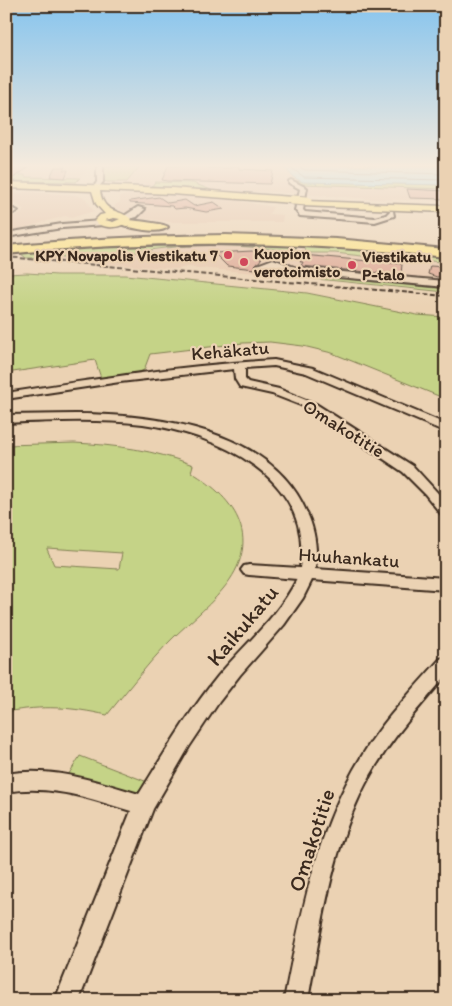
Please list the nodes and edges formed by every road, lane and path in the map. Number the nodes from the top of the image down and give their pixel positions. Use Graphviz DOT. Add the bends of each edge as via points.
graph roads {
  1 [pos="103,213"];
  2 [pos="114,213"];
  3 [pos="133,213"];
  4 [pos="302,213"];
  5 [pos="391,213"];
  6 [pos="121,218"];
  7 [pos="101,220"];
  8 [pos="6,235"];
  9 [pos="6,243"];
  10 [pos="410,244"];
  11 [pos="446,248"];
  12 [pos="6,250"];
  13 [pos="446,253"];
  14 [pos="287,268"];
  15 [pos="446,284"];
  16 [pos="239,365"];
  17 [pos="6,396"];
  18 [pos="6,419"];
  19 [pos="446,428"];
  20 [pos="446,511"];
  21 [pos="249,570"];
  22 [pos="307,574"];
  23 [pos="446,584"];
  24 [pos="446,664"];
  25 [pos="6,783"];
  26 [pos="144,805"];
  27 [pos="67,1000"];
  28 [pos="296,1000"];
  1 -- 7 [label="main road"];
  2 -- 6 [label="main road"];
  3 -- 6 [label="street"];
  4 -- 5 [label="street" via="375,220 386,218"];
  6 -- 7 [label="main road" via="114,224"];
  6 -- 10 [label="highway" via="138,226 260,228"];
  7 -- 8 [label="street"];
  9 -- 10 [label="highway" via="214,232"];
  10 -- 11 [label="highway"];
  12 -- 13 [label="highway" via="122,240 250,238"];
  14 -- 15 [label="street"];
  16 -- 17 [label="street, Kehäkatu"];
  16 -- 19 [label="street, Kehäkatu" via="274,363 300,367"];
  16 -- 20 [label="street, Omakotitie" via="244,385 275,391 312,406 408,469"];
  18 -- 22 [label="street, Kaikukatu" via="145,421 195,432 240,451 274,474 297,503 308,541"];
  21 -- 22 [label="street, Huuhankatu"];
  22 -- 23 [label="street, Huuhankatu"];
  22 -- 26 [label="street, Kaikukatu" via="282,619 225,680 208,704"];
  24 -- 28 [label="street, Omakotitie" via="388,732 344,808 324,863"];
  25 -- 26 [label="street" via="41,779"];
  26 -- 27 [label="street, Kaikukatu"];
}
